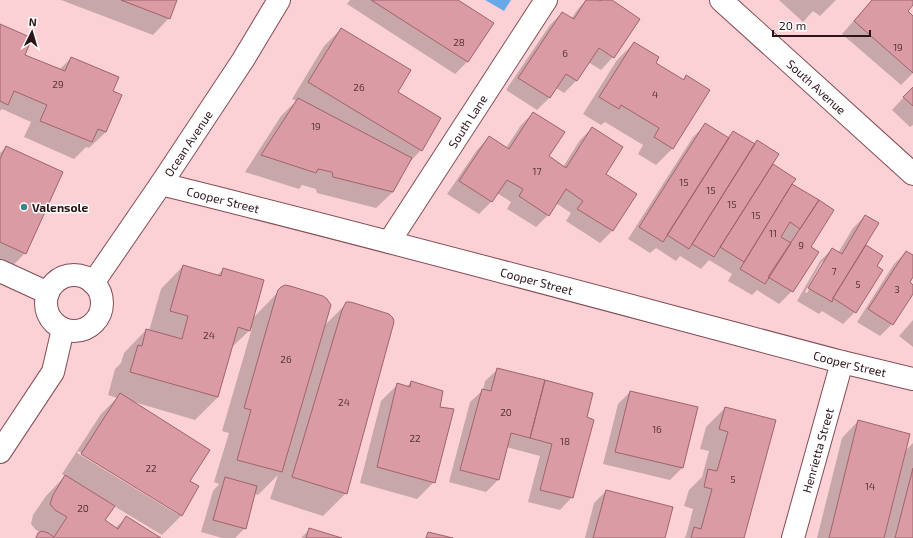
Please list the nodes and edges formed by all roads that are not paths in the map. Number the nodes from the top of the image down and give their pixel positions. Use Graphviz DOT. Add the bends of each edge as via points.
graph roads {
  1 [pos="279,0"];
  2 [pos="546,0"];
  3 [pos="721,0"];
  4 [pos="913,174"];
  5 [pos="161,184"];
  6 [pos="388,242"];
  7 [pos="0,270"];
  8 [pos="93,283"];
  9 [pos="48,293"];
  10 [pos="63,329"];
  11 [pos="842,362"];
  12 [pos="913,379"];
  13 [pos="0,452"];
  14 [pos="793,538"];
  1 -- 5 [label="street, Ocean Avenue"];
  2 -- 6 [label="street, South Lane"];
  3 -- 4 [label="street, South Avenue"];
  5 -- 6 [label="street, Cooper Street"];
  5 -- 8 [label="street, Ocean Avenue"];
  6 -- 11 [label="street, Cooper Street"];
  7 -- 9 [label="street"];
  8 -- 9 [label="street" via="85,278 68,276 59,279"];
  8 -- 10 [label="street" via="101,299 101,309 97,318 82,330"];
  9 -- 10 [label="street" via="46,302 50,318"];
  10 -- 13 [label="street" via="53,372"];
  11 -- 12 [label="street, Cooper Street"];
  11 -- 14 [label="street, Henrietta Street"];
}
